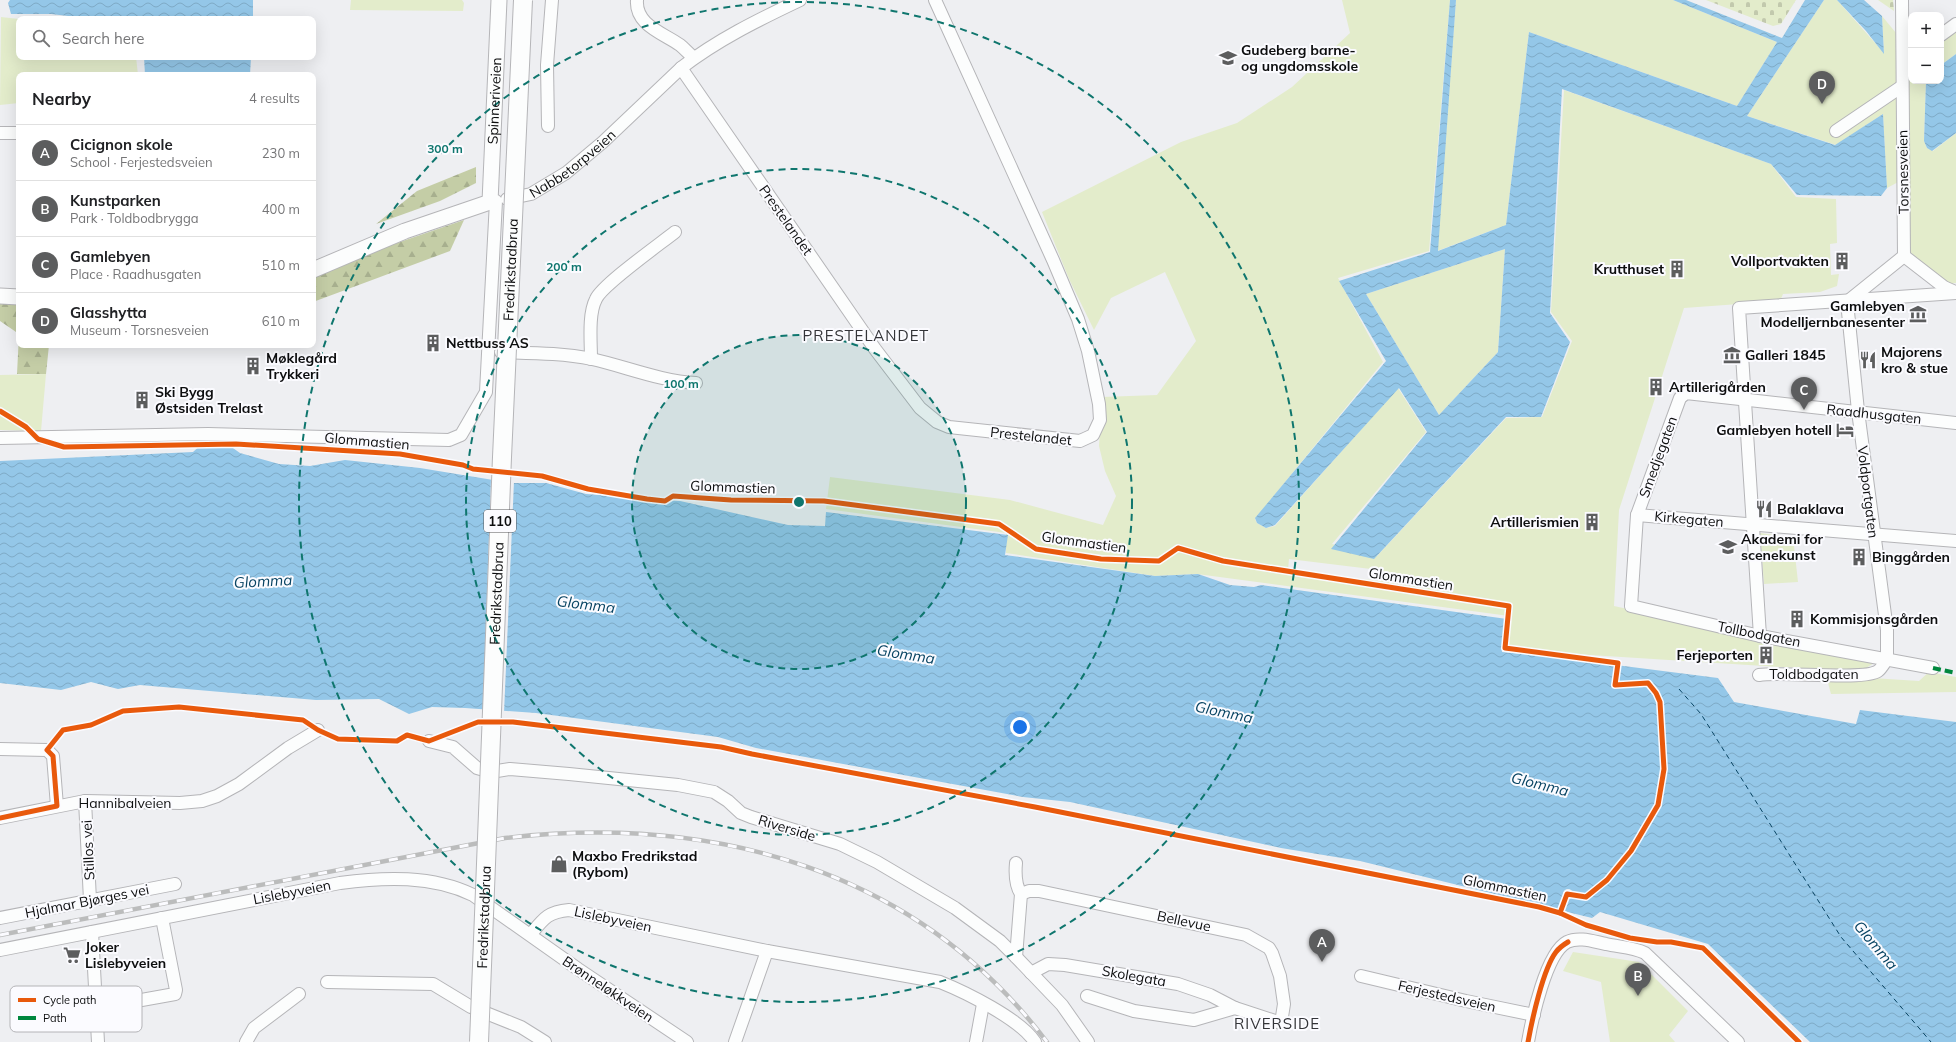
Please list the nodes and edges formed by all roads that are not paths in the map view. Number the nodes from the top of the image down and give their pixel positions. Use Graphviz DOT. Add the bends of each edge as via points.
graph roads {
  1 [pos="499,0"];
  2 [pos="523,0"];
  3 [pos="552,0"];
  4 [pos="637,0"];
  5 [pos="800,0"];
  6 [pos="935,0"];
  7 [pos="1902,0"];
  8 [pos="1956,24"];
  9 [pos="1944,33"];
  10 [pos="1906,50"];
  11 [pos="694,58"];
  12 [pos="681,68"];
  13 [pos="1902,87"];
  14 [pos="548,126"];
  15 [pos="1836,131"];
  16 [pos="0,133"];
  17 [pos="16,133"];
  18 [pos="493,202"];
  19 [pos="675,232"];
  20 [pos="1904,256"];
  21 [pos="316,269"];
  22 [pos="1956,292"];
  23 [pos="0,296"];
  24 [pos="16,297"];
  25 [pos="1847,302"];
  26 [pos="490,351"];
  27 [pos="591,359"];
  28 [pos="696,383"];
  29 [pos="1745,400"];
  30 [pos="1858,411"];
  31 [pos="1956,423"];
  32 [pos="0,438"];
  33 [pos="1637,515"];
  34 [pos="1752,524"];
  35 [pos="1874,534"];
  36 [pos="1956,541"];
  37 [pos="1631,606"];
  38 [pos="1760,636"];
  39 [pos="1887,659"];
  40 [pos="1933,668"];
  41 [pos="1759,675"];
  42 [pos="318,730"];
  43 [pos="429,741"];
  44 [pos="0,749"];
  45 [pos="85,801"];
  46 [pos="57,806"];
  47 [pos="0,818"];
  48 [pos="1016,863"];
  49 [pos="175,884"];
  50 [pos="1021,894"];
  51 [pos="90,900"];
  52 [pos="0,918"];
  53 [pos="162,918"];
  54 [pos="92,932"];
  55 [pos="531,934"];
  56 [pos="0,950"];
  57 [pos="767,951"];
  58 [pos="1016,957"];
  59 [pos="1031,973"];
  60 [pos="1361,976"];
  61 [pos="327,982"];
  62 [pos="96,986"];
  63 [pos="299,994"];
  64 [pos="1087,996"];
  65 [pos="142,1000"];
  66 [pos="983,1004"];
  67 [pos="1235,1008"];
  68 [pos="1534,1015"];
  69 [pos="1281,1023"];
  70 [pos="98,1032"];
  71 [pos="98,1042"];
  72 [pos="246,1042"];
  73 [pos="480,1042"];
  74 [pos="545,1042"];
  75 [pos="687,1042"];
  76 [pos="735,1042"];
  77 [pos="976,1042"];
  78 [pos="1035,1042"];
  79 [pos="1088,1042"];
  80 [pos="1528,1042"];
  81 [pos="1738,1042"];
  1 -- 18 [label="main road, Spinneriveien"];
  2 -- 73 [label="highway, Fredrikstadbrua / 110, bridge"];
  3 -- 14 [label="street" via="547,65"];
  4 -- 11 [label="street" via="638,11 646,24"];
  5 -- 11 [label="street, Nabbetorpveien" via="746,26"];
  6 -- 12 [label="street, Prestelandet" via="1078,319 1088,352 1100,420 1093,435 1080,441 949,427 927,415 875,349"];
  7 -- 10 [label="street, Torsnesveien"];
  8 -- 9 [label="street"];
  10 -- 13 [label="street, Torsnesveien"];
  11 -- 12 [label="street, Nabbetorpveien"];
  12 -- 18 [label="street, Nabbetorpveien" via="603,142 566,173 531,194"];
  13 -- 15 [label="street"];
  13 -- 20 [label="street, Torsnesveien"];
  16 -- 17 [label="street"];
  18 -- 21 [label="main road, Nabbetorpveien" via="405,232"];
  18 -- 26 [label="street"];
  19 -- 27 [label="street" via="596,297 593,305"];
  20 -- 22 [label="street" via="1944,287"];
  20 -- 25 [label="street"];
  22 -- 25 [label="street"];
  23 -- 24 [label="main road"];
  25 -- 29 [label="street" via="1740,308"];
  25 -- 30 [label="street, Voldportgaten"];
  26 -- 27 [label="street"];
  26 -- 32 [label="street" via="486,392 461,435 449,440 208,434"];
  27 -- 28 [label="street" via="677,382"];
  29 -- 30 [label="street, Raadhusgaten"];
  29 -- 33 [label="street, Smedjegaten" via="1686,393 1680,398"];
  29 -- 34 [label="street"];
  30 -- 31 [label="street, Raadhusgaten"];
  30 -- 35 [label="street, Voldportgaten"];
  33 -- 34 [label="street, Kirkegaten"];
  33 -- 37 [label="street, Smedjegaten"];
  34 -- 35 [label="street, Kirkegaten"];
  34 -- 38 [label="street"];
  35 -- 36 [label="street, Kirkegaten"];
  35 -- 39 [label="street, Voldportgaten" via="1887,630"];
  37 -- 38 [label="street, Tollbodgaten"];
  38 -- 39 [label="street, Tollbodgaten"];
  39 -- 40 [label="street"];
  39 -- 41 [label="street, Toldbodgaten" via="1878,671 1867,674"];
  42 -- 45 [label="street, Hannibalveien" via="288,748 239,784 202,801"];
  43 -- 58 [label="street, Riverside" via="453,748 477,768 491,772 510,769 678,785 714,792 751,818 840,844 877,862 955,908 1000,941"];
  44 -- 46 [label="street" via="47,750 53,756"];
  45 -- 46 [label="street, Hannibalveien"];
  45 -- 51 [label="street, Stillos vei"];
  46 -- 47 [label="street, Hannibalveien"];
  48 -- 50 [label="street" via="1015,876"];
  49 -- 51 [label="street, Hjalmar Bjørges vei"];
  50 -- 58 [label="street"];
  50 -- 69 [label="street, Bellevue" via="1039,891 1246,935 1269,948 1272,953 1280,976 1284,1004"];
  51 -- 52 [label="street, Hjalmar Bjørges vei"];
  53 -- 54 [label="street, Lislebyveien"];
  53 -- 55 [label="street, Lislebyveien" via="340,883 400,878 456,887 473,895"];
  53 -- 65 [label="street" via="176,990 174,994"];
  54 -- 56 [label="street, Lislebyveien"];
  54 -- 62 [label="street"];
  55 -- 57 [label="street, Lislebyveien" via="544,918 554,911 569,910"];
  55 -- 75 [label="street, Brønneløkkveien"];
  57 -- 66 [label="street, Lislebyveien" via="940,982"];
  57 -- 76 [label="street"];
  58 -- 59 [label="street, Riverside"];
  59 -- 67 [label="street, Skolegata" via="1048,964 1088,968 1178,984 1210,995"];
  59 -- 79 [label="street, Riverside" via="1062,1005"];
  60 -- 68 [label="street, Ferjestedsveien"];
  61 -- 74 [label="street" via="434,984 471,1007 521,1027"];
  63 -- 72 [label="street" via="254,1028"];
  64 -- 67 [label="street" via="1134,1012 1194,1020"];
  66 -- 77 [label="street"];
  66 -- 78 [label="street, Lislebyveien" via="1018,1024"];
  67 -- 69 [label="street, Skolegata"];
  68 -- 80 [label="street"];
  68 -- 81 [label="street" via="1548,966 1556,952 1568,942 1581,940 1645,953"];
  70 -- 71 [label="street"];
}
